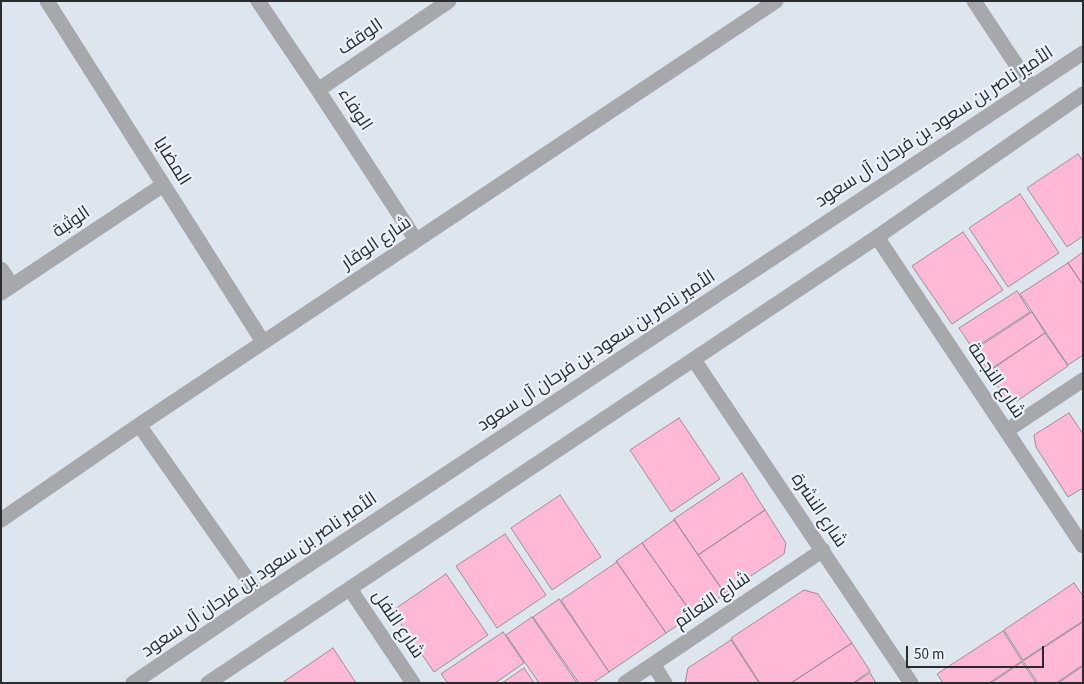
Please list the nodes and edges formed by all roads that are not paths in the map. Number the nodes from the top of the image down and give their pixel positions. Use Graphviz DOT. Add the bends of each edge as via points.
graph roads {
  1 [pos="47,1"];
  2 [pos="258,1"];
  3 [pos="449,1"];
  4 [pos="776,1"];
  5 [pos="974,1"];
  6 [pos="1083,53"];
  7 [pos="1031,87"];
  8 [pos="318,90"];
  9 [pos="1083,94"];
  10 [pos="163,185"];
  11 [pos="877,237"];
  12 [pos="416,240"];
  13 [pos="1,269"];
  14 [pos="7,289"];
  15 [pos="263,342"];
  16 [pos="694,360"];
  17 [pos="1083,380"];
  18 [pos="139,425"];
  19 [pos="1006,431"];
  20 [pos="1,520"];
  21 [pos="1083,546"];
  22 [pos="822,550"];
  23 [pos="350,589"];
  24 [pos="260,597"];
  25 [pos="653,664"];
  26 [pos="133,683"];
  27 [pos="208,683"];
  28 [pos="413,683"];
  29 [pos="625,683"];
  30 [pos="666,683"];
  31 [pos="911,683"];
  1 -- 10 [label="street, المضايا"];
  2 -- 8 [label="street, الوفاء"];
  3 -- 8 [label="street, الوقف"];
  4 -- 12 [label="street, شارع الوقار"];
  5 -- 7 [label="street"];
  6 -- 7 [label="street, الأمير ناصر بن سعود بن فرحان آل سعود"];
  7 -- 24 [label="street, الأمير ناصر بن سعود بن فرحان آل سعود"];
  8 -- 12 [label="street, الوفاء"];
  9 -- 11 [label="street"];
  10 -- 14 [label="street, الوثبة"];
  10 -- 15 [label="street, المضايا"];
  11 -- 16 [label="street"];
  11 -- 19 [label="street, شارع النجمة"];
  12 -- 15 [label="street, شارع الوقار"];
  13 -- 14 [label="street"];
  15 -- 18 [label="street, شارع الوقار"];
  16 -- 22 [label="street, شارع النشرة"];
  16 -- 23 [label="street"];
  17 -- 19 [label="street"];
  18 -- 20 [label="street, شارع الوقار"];
  18 -- 24 [label="street"];
  19 -- 21 [label="street, شارع النجمة"];
  22 -- 25 [label="street, شارع النعائم"];
  22 -- 31 [label="street, شارع النشرة"];
  23 -- 27 [label="street"];
  23 -- 28 [label="street, شارع النفل"];
  24 -- 26 [label="street, الأمير ناصر بن سعود بن فرحان آل سعود"];
  25 -- 29 [label="street, شارع النعائم"];
  25 -- 30 [label="street"];
}
